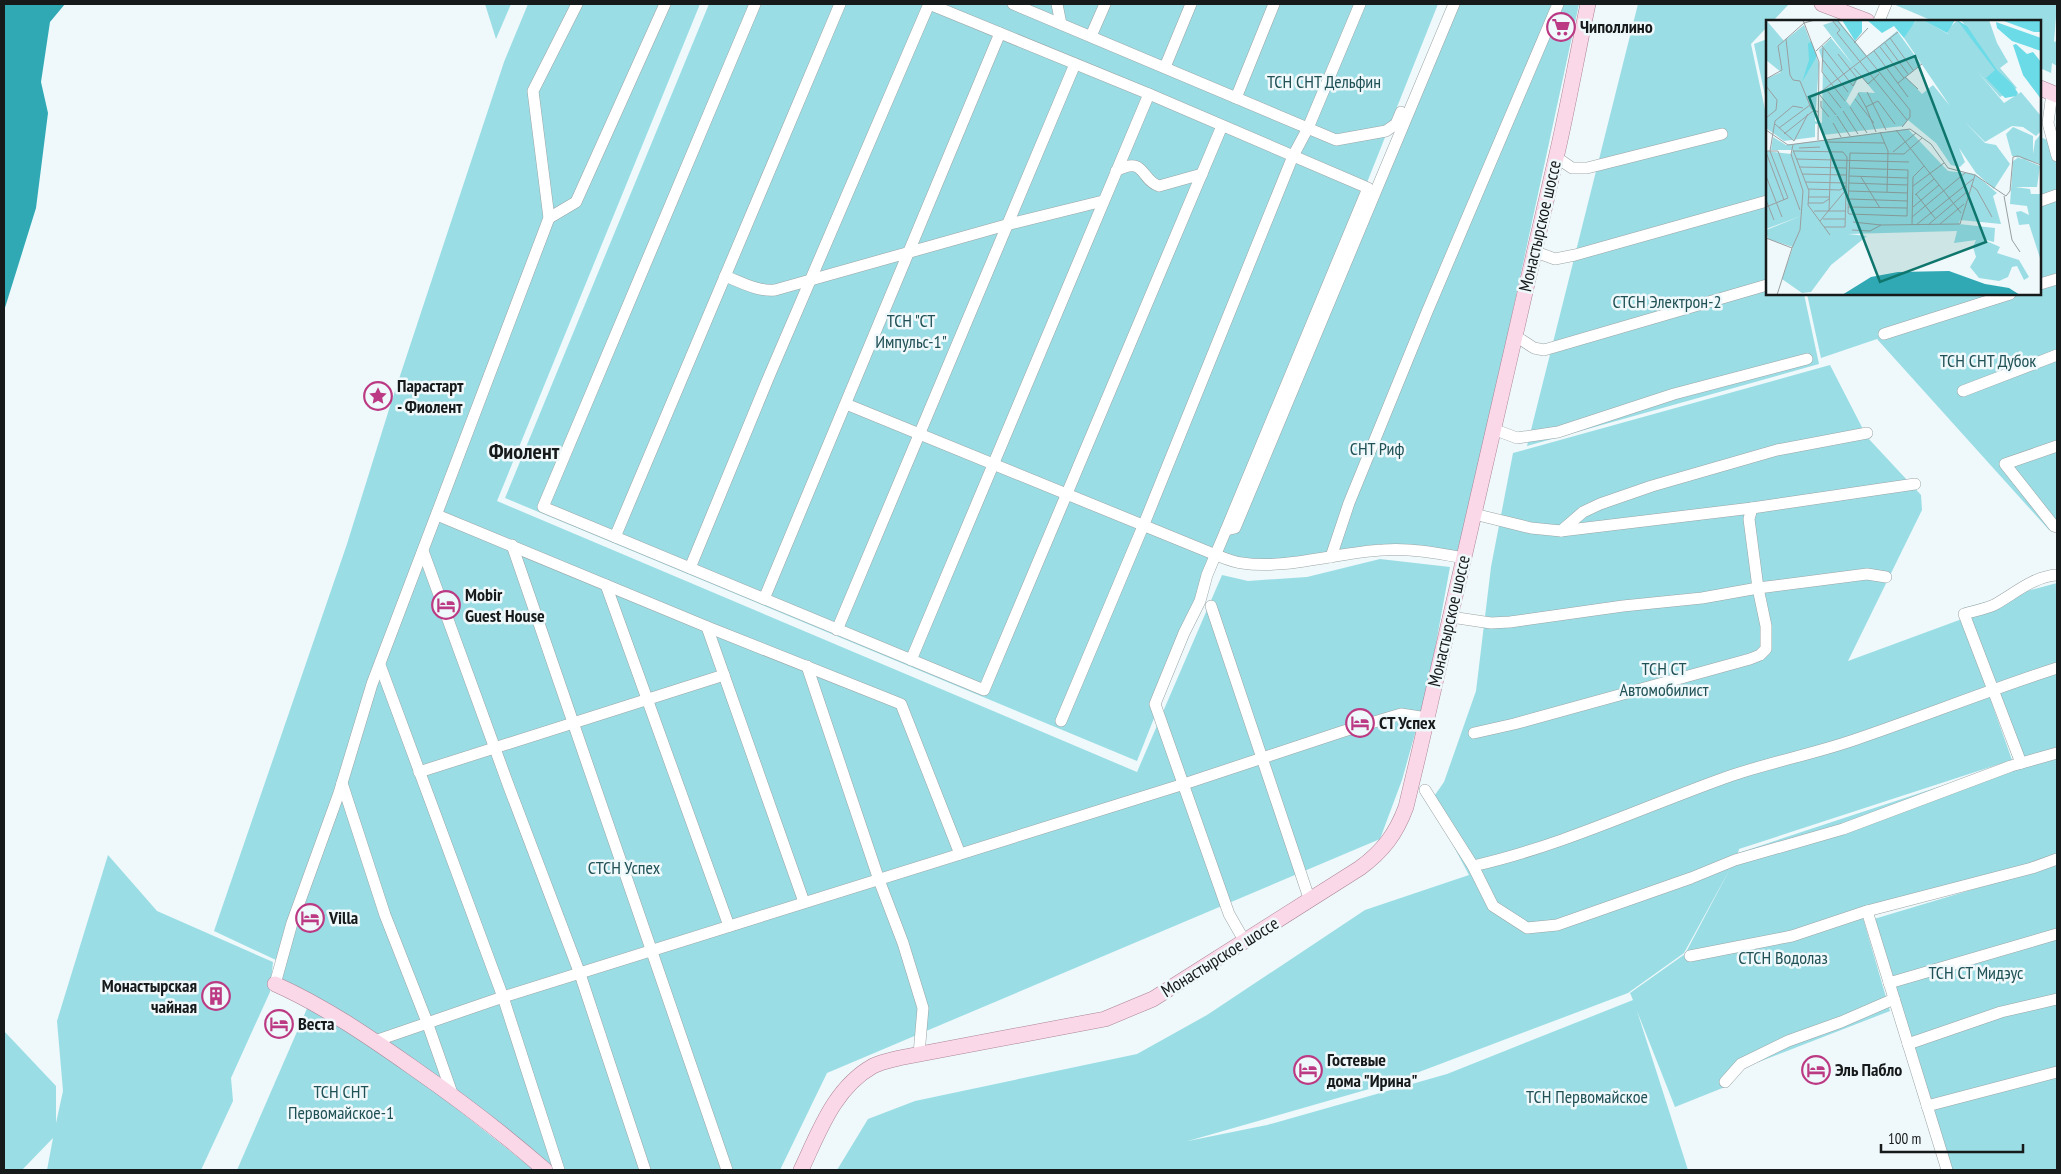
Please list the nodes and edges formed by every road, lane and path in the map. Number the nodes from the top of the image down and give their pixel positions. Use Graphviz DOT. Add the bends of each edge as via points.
graph roads {
  1 [pos="577,4"];
  2 [pos="665,4"];
  3 [pos="755,4"];
  4 [pos="840,4"];
  5 [pos="929,4"];
  6 [pos="1013,4"];
  7 [pos="1056,4"];
  8 [pos="1105,4"];
  9 [pos="1191,4"];
  10 [pos="1274,4"];
  11 [pos="1360,4"];
  12 [pos="1445,4"];
  13 [pos="1454,4"];
  14 [pos="1558,4"];
  15 [pos="1588,4"];
  16 [pos="1822,4"];
  17 [pos="1886,4"];
  18 [pos="1025,6"];
  19 [pos="1864,20"];
  20 [pos="1880,20"];
  21 [pos="1061,24"];
  22 [pos="1000,33"];
  23 [pos="1091,36"];
  24 [pos="1075,64"];
  25 [pos="1165,67"];
  26 [pos="2050,92"];
  27 [pos="1148,94"];
  28 [pos="1236,98"];
  29 [pos="2045,112"];
  30 [pos="1222,126"];
  31 [pos="1308,128"];
  32 [pos="1722,134"];
  33 [pos="1293,156"];
  34 [pos="2057,156"];
  35 [pos="1556,157"];
  36 [pos="1116,171"];
  37 [pos="1202,174"];
  38 [pos="2057,195"];
  39 [pos="2041,200"];
  40 [pos="1103,201"];
  41 [pos="1766,201"];
  42 [pos="549,218"];
  43 [pos="1006,225"];
  44 [pos="1533,252"];
  45 [pos="909,254"];
  46 [pos="725,276"];
  47 [pos="2057,279"];
  48 [pos="810,280"];
  49 [pos="2041,284"];
  50 [pos="1766,285"];
  51 [pos="2007,295"];
  52 [pos="1884,334"];
  53 [pos="1514,335"];
  54 [pos="2057,355"];
  55 [pos="1807,359"];
  56 [pos="1963,392"];
  57 [pos="846,404"];
  58 [pos="1493,429"];
  59 [pos="919,433"];
  60 [pos="1867,433"];
  61 [pos="2057,446"];
  62 [pos="993,463"];
  63 [pos="1915,484"];
  64 [pos="1067,493"];
  65 [pos="1752,508"];
  66 [pos="1474,514"];
  67 [pos="437,515"];
  68 [pos="1144,524"];
  69 [pos="2057,527"];
  70 [pos="1226,530"];
  71 [pos="1560,531"];
  72 [pos="615,537"];
  73 [pos="512,545"];
  74 [pos="423,551"];
  75 [pos="1216,555"];
  76 [pos="1330,557"];
  77 [pos="1464,558"];
  78 [pos="690,568"];
  79 [pos="2057,575"];
  80 [pos="1886,577"];
  81 [pos="606,585"];
  82 [pos="1758,588"];
  83 [pos="764,599"];
  84 [pos="1211,606"];
  85 [pos="1451,617"];
  86 [pos="707,627"];
  87 [pos="837,630"];
  88 [pos="911,660"];
  89 [pos="380,665"];
  90 [pos="807,666"];
  91 [pos="2057,668"];
  92 [pos="724,675"];
  93 [pos="1993,689"];
  94 [pos="647,699"];
  95 [pos="1427,718"];
  96 [pos="1061,721"];
  97 [pos="573,722"];
  98 [pos="1474,733"];
  99 [pos="494,748"];
  100 [pos="2057,753"];
  101 [pos="1262,758"];
  102 [pos="2021,763"];
  103 [pos="419,772"];
  104 [pos="342,783"];
  105 [pos="1184,784"];
  106 [pos="1425,790"];
  107 [pos="960,854"];
  108 [pos="2057,860"];
  109 [pos="1473,866"];
  110 [pos="879,880"];
  111 [pos="1310,901"];
  112 [pos="804,902"];
  113 [pos="1867,912"];
  114 [pos="729,926"];
  115 [pos="2057,934"];
  116 [pos="1245,942"];
  117 [pos="651,951"];
  118 [pos="1690,956"];
  119 [pos="580,974"];
  120 [pos="1889,983"];
  121 [pos="275,984"];
  122 [pos="502,997"];
  123 [pos="1894,999"];
  124 [pos="2057,999"];
  125 [pos="427,1022"];
  126 [pos="374,1041"];
  127 [pos="1908,1044"];
  128 [pos="919,1054"];
  129 [pos="2057,1072"];
  130 [pos="1725,1082"];
  131 [pos="453,1096"];
  132 [pos="1926,1106"];
  133 [pos="545,1170"];
  134 [pos="559,1170"];
  135 [pos="645,1170"];
  136 [pos="727,1170"];
  137 [pos="800,1170"];
  138 [pos="1946,1170"];
  1 -- 42 [label="street" via="533,91"];
  2 -- 42 [label="street" via="576,202"];
  3 -- 72 [label="street" via="543,506"];
  4 -- 46 [label="street"];
  5 -- 22 [label="street"];
  5 -- 48 [label="street"];
  6 -- 18 [label="street"];
  7 -- 21 [label="street"];
  8 -- 23 [label="street"];
  9 -- 25 [label="street"];
  10 -- 28 [label="street"];
  11 -- 31 [label="street"];
  12 -- 31 [label="street" via="1396,124 1386,130 1336,140"];
  13 -- 70 [label="street" via="1236,528"];
  14 -- 76 [label="street" via="1426,312"];
  15 -- 35 [label="main road, Монастырское шоссе"];
  16 -- 19 [label="main road"];
  17 -- 20 [label="street"];
  18 -- 21 [label="street"];
  21 -- 23 [label="street"];
  22 -- 24 [label="street"];
  22 -- 45 [label="street"];
  23 -- 25 [label="street"];
  24 -- 27 [label="street"];
  24 -- 43 [label="street"];
  25 -- 28 [label="street"];
  26 -- 29 [label="street"];
  27 -- 30 [label="street"];
  27 -- 36 [label="street"];
  28 -- 31 [label="street"];
  29 -- 34 [label="street"];
  30 -- 33 [label="street"];
  30 -- 37 [label="street"];
  31 -- 33 [label="street"];
  32 -- 35 [label="street" via="1587,168 1572,168"];
  33 -- 68 [label="street"];
  33 -- 70 [label="street" via="1368,188"];
  35 -- 44 [label="main road, Монастырское шоссе"];
  36 -- 37 [label="street" via="1134,166 1142,169 1153,184 1159,186"];
  36 -- 40 [label="street"];
  37 -- 64 [label="street"];
  38 -- 39 [label="street"];
  40 -- 43 [label="street"];
  40 -- 62 [label="street"];
  41 -- 44 [label="street" via="1575,255 1555,259"];
  42 -- 67 [label="street"];
  43 -- 45 [label="street"];
  43 -- 59 [label="street"];
  44 -- 53 [label="main road, Монастырское шоссе"];
  45 -- 48 [label="street"];
  45 -- 57 [label="street"];
  46 -- 48 [label="street" via="768,291"];
  46 -- 72 [label="street"];
  47 -- 49 [label="street"];
  48 -- 78 [label="street"];
  50 -- 53 [label="street" via="1544,350 1534,348"];
  51 -- 52 [label="street"];
  53 -- 58 [label="main road, Монастырское шоссе"];
  54 -- 56 [label="street"];
  55 -- 58 [label="street" via="1674,394 1558,432 1517,438"];
  57 -- 59 [label="street"];
  57 -- 83 [label="street"];
  58 -- 66 [label="main road, Монастырское шоссе"];
  59 -- 62 [label="street"];
  59 -- 87 [label="street"];
  60 -- 71 [label="street" via="1777,450 1652,486 1583,512"];
  61 -- 69 [label="street" via="2005,464"];
  62 -- 64 [label="street"];
  62 -- 88 [label="street"];
  63 -- 65 [label="street"];
  64 -- 68 [label="street"];
  64 -- 88 [label="street" via="984,690"];
  65 -- 71 [label="street"];
  65 -- 82 [label="street" via="1749,519"];
  66 -- 71 [label="street" via="1531,528"];
  66 -- 77 [label="main road, Монастырское шоссе"];
  67 -- 73 [label="street"];
  67 -- 74 [label="street"];
  68 -- 75 [label="street"];
  68 -- 96 [label="street"];
  70 -- 75 [label="street"];
  72 -- 78 [label="street"];
  73 -- 81 [label="street"];
  73 -- 97 [label="street"];
  74 -- 89 [label="street"];
  74 -- 99 [label="street"];
  75 -- 76 [label="street" via="1240,563 1258,564"];
  75 -- 105 [label="street" via="1200,602 1155,704"];
  76 -- 77 [label="street" via="1411,549"];
  77 -- 85 [label="main road, Монастырское шоссе"];
  78 -- 83 [label="street"];
  79 -- 93 [label="street" via="2033,581 1992,606 1964,614"];
  80 -- 82 [label="street" via="1867,574"];
  81 -- 86 [label="street"];
  81 -- 94 [label="street"];
  82 -- 85 [label="street" via="1510,622 1491,623"];
  82 -- 98 [label="street" via="1766,626 1766,649 1760,655"];
  83 -- 87 [label="street"];
  84 -- 101 [label="street"];
  85 -- 95 [label="main road, Монастырское шоссе"];
  86 -- 90 [label="street"];
  86 -- 92 [label="street"];
  87 -- 88 [label="street"];
  89 -- 103 [label="street"];
  89 -- 104 [label="street"];
  90 -- 107 [label="street" via="901,704"];
  90 -- 110 [label="street"];
  91 -- 93 [label="street"];
  92 -- 94 [label="street"];
  92 -- 112 [label="street"];
  93 -- 102 [label="street"];
  93 -- 109 [label="street" via="1853,741 1731,776 1503,860"];
  94 -- 97 [label="street"];
  94 -- 114 [label="street"];
  95 -- 101 [label="street" via="1401,714"];
  95 -- 111 [label="main road, Монастырское шоссе" via="1406,807 1396,832 1376,857"];
  97 -- 99 [label="street"];
  97 -- 117 [label="street"];
  99 -- 103 [label="street"];
  99 -- 119 [label="street"];
  100 -- 102 [label="street"];
  101 -- 105 [label="street"];
  101 -- 111 [label="street"];
  102 -- 109 [label="street" via="1844,829 1735,860 1557,925 1527,928 1493,906"];
  103 -- 122 [label="street"];
  104 -- 121 [label="street" via="292,923"];
  104 -- 125 [label="street" via="385,914"];
  105 -- 107 [label="street"];
  105 -- 116 [label="street" via="1229,914"];
  106 -- 109 [label="street"];
  107 -- 110 [label="street"];
  108 -- 113 [label="street"];
  110 -- 112 [label="street"];
  110 -- 128 [label="street" via="923,1008"];
  111 -- 116 [label="main road, Монастырское шоссе"];
  112 -- 114 [label="street"];
  113 -- 118 [label="street" via="1792,936"];
  113 -- 120 [label="street"];
  114 -- 117 [label="street"];
  115 -- 120 [label="street"];
  116 -- 128 [label="main road, Монастырское шоссе" via="1153,999 1105,1019"];
  117 -- 119 [label="street"];
  117 -- 136 [label="street"];
  119 -- 122 [label="street"];
  119 -- 135 [label="street"];
  120 -- 123 [label="street"];
  121 -- 126 [label="main road" via="307,998"];
  122 -- 125 [label="street"];
  122 -- 134 [label="street"];
  123 -- 127 [label="street"];
  123 -- 130 [label="street" via="1788,1041 1741,1064"];
  124 -- 127 [label="street" via="2001,1012"];
  125 -- 126 [label="street"];
  125 -- 131 [label="street"];
  126 -- 131 [label="main road"];
  127 -- 132 [label="street"];
  128 -- 137 [label="main road, Монастырское шоссе" via="875,1065 855,1078 828,1114"];
  129 -- 132 [label="street"];
  131 -- 133 [label="main road"];
  132 -- 138 [label="street"];
}
